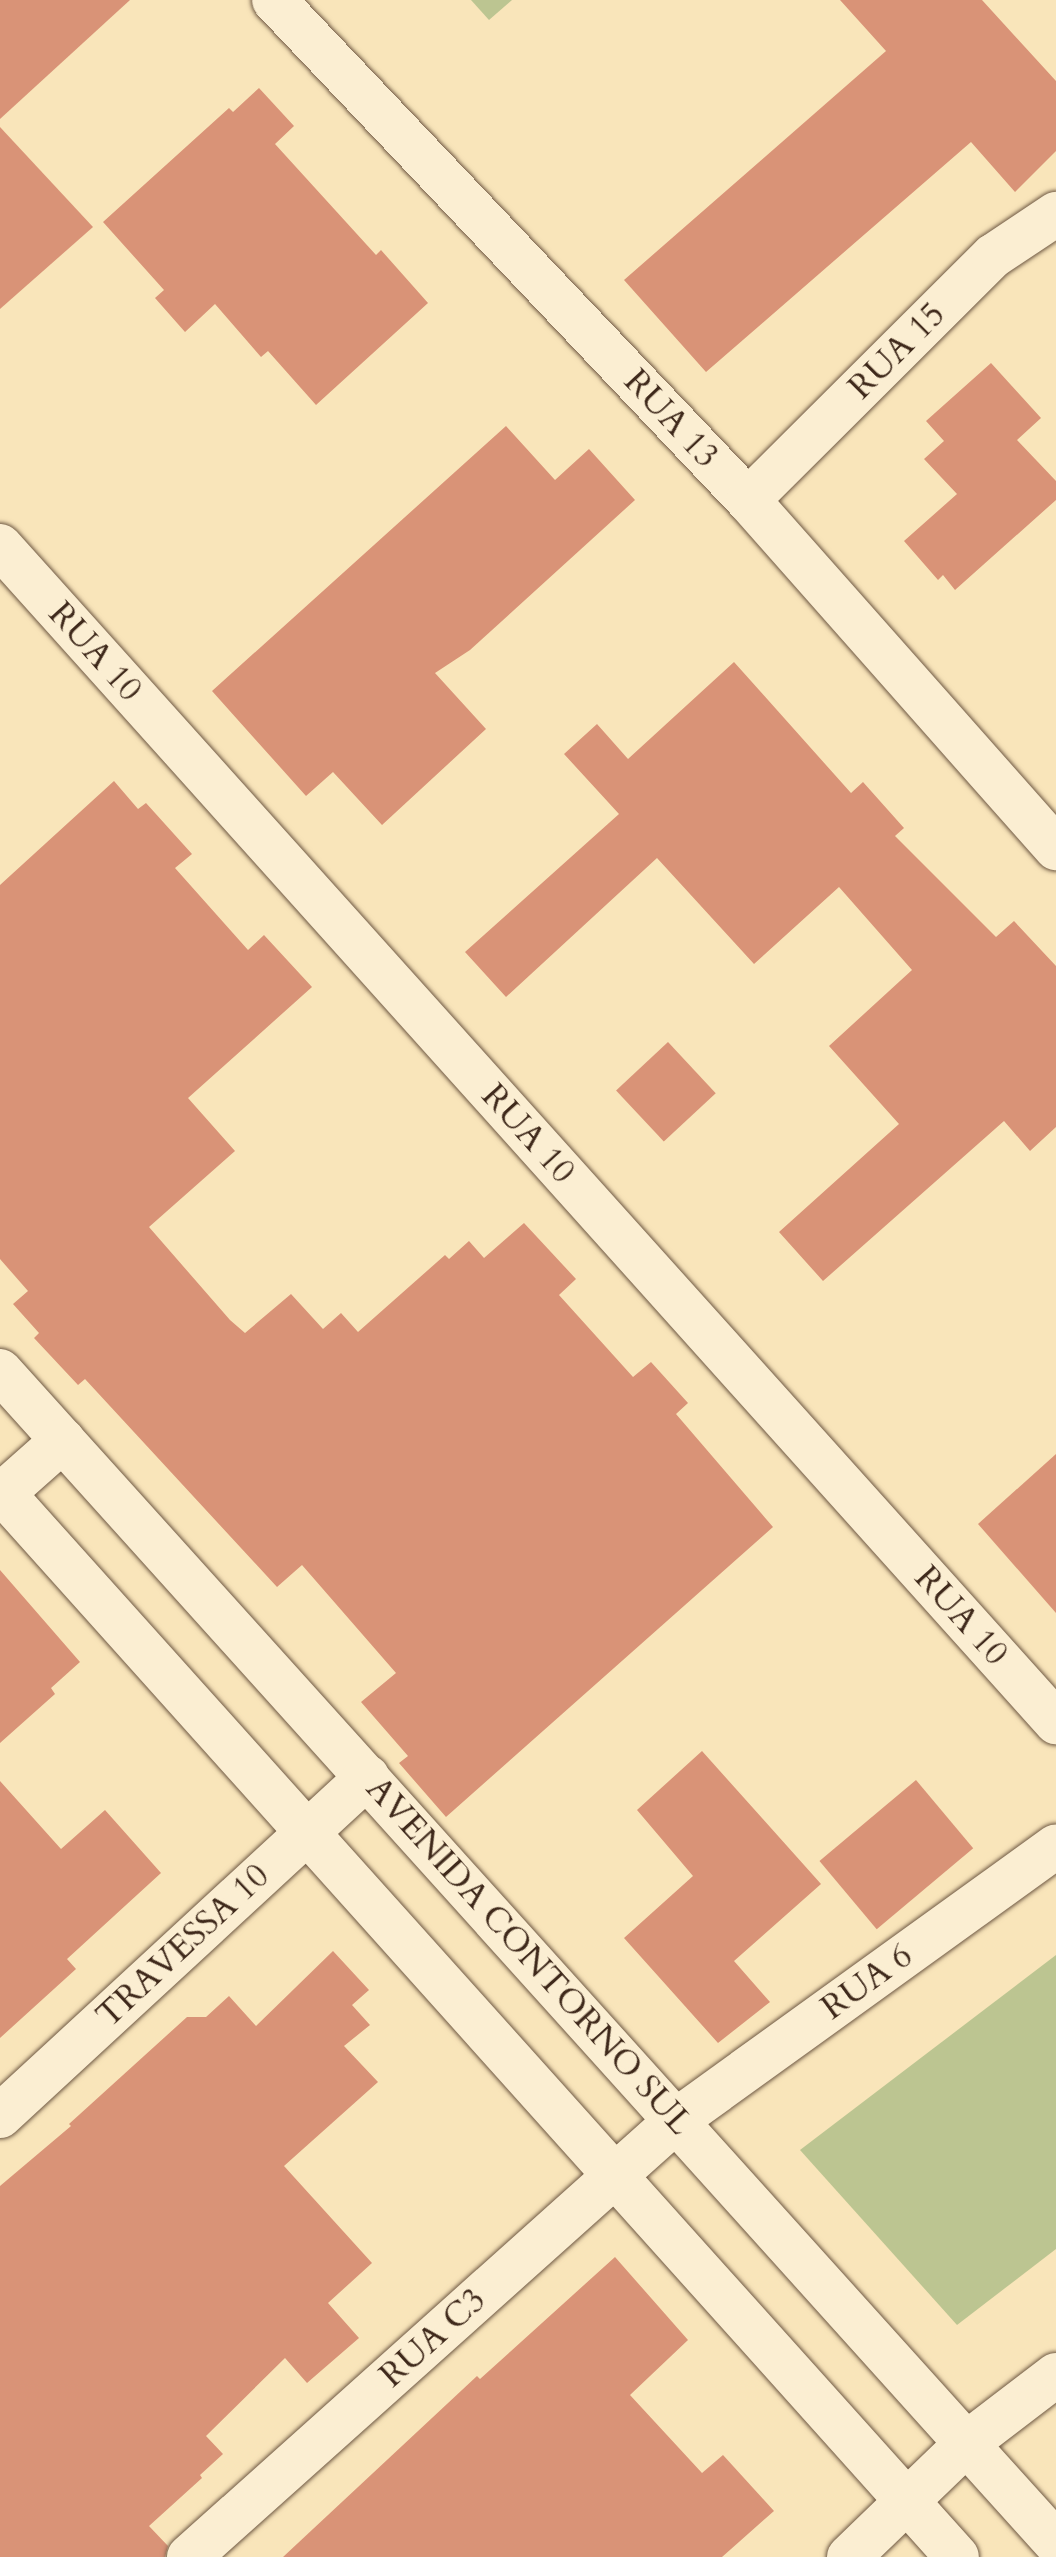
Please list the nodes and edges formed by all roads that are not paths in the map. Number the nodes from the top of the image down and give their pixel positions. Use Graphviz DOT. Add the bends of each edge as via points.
graph roads {
  1 [pos="274,0"];
  2 [pos="1056,214"];
  3 [pos="748,500"];
  4 [pos="0,546"];
  5 [pos="1056,848"];
  6 [pos="0,1371"];
  7 [pos="63,1440"];
  8 [pos="1,1493"];
  9 [pos="1056,1722"];
  10 [pos="367,1777"];
  11 [pos="304,1833"];
  12 [pos="1056,1846"];
  13 [pos="0,2116"];
  14 [pos="678,2119"];
  15 [pos="615,2174"];
  16 [pos="1056,2375"];
  17 [pos="967,2443"];
  18 [pos="908,2503"];
  19 [pos="1056,2543"];
  20 [pos="189,2557"];
  21 [pos="849,2557"];
  22 [pos="957,2557"];
  1 -- 3 [label="street, RUA 13"];
  2 -- 3 [label="street, RUA 15" via="993,256"];
  3 -- 5 [label="street, RUA 13"];
  4 -- 9 [label="street, RUA 10"];
  6 -- 7 [label="street, AVENIDA CONTORNO SUL"];
  7 -- 8 [label="street"];
  7 -- 10 [label="street, AVENIDA CONTORNO SUL"];
  8 -- 11 [label="street"];
  10 -- 11 [label="street, TRAVESSA 10"];
  10 -- 14 [label="street, AVENIDA CONTORNO SUL"];
  11 -- 13 [label="street, TRAVESSA 10"];
  11 -- 15 [label="street"];
  12 -- 14 [label="street, RUA 6"];
  14 -- 15 [label="street, RUA C3"];
  14 -- 17 [label="street, AVENIDA CONTORNO SUL"];
  15 -- 18 [label="street"];
  15 -- 20 [label="street, RUA C3"];
  16 -- 17 [label="street"];
  17 -- 18 [label="street"];
  17 -- 19 [label="street, AVENIDA CONTORNO SUL"];
  18 -- 21 [label="street"];
  18 -- 22 [label="street"];
}
